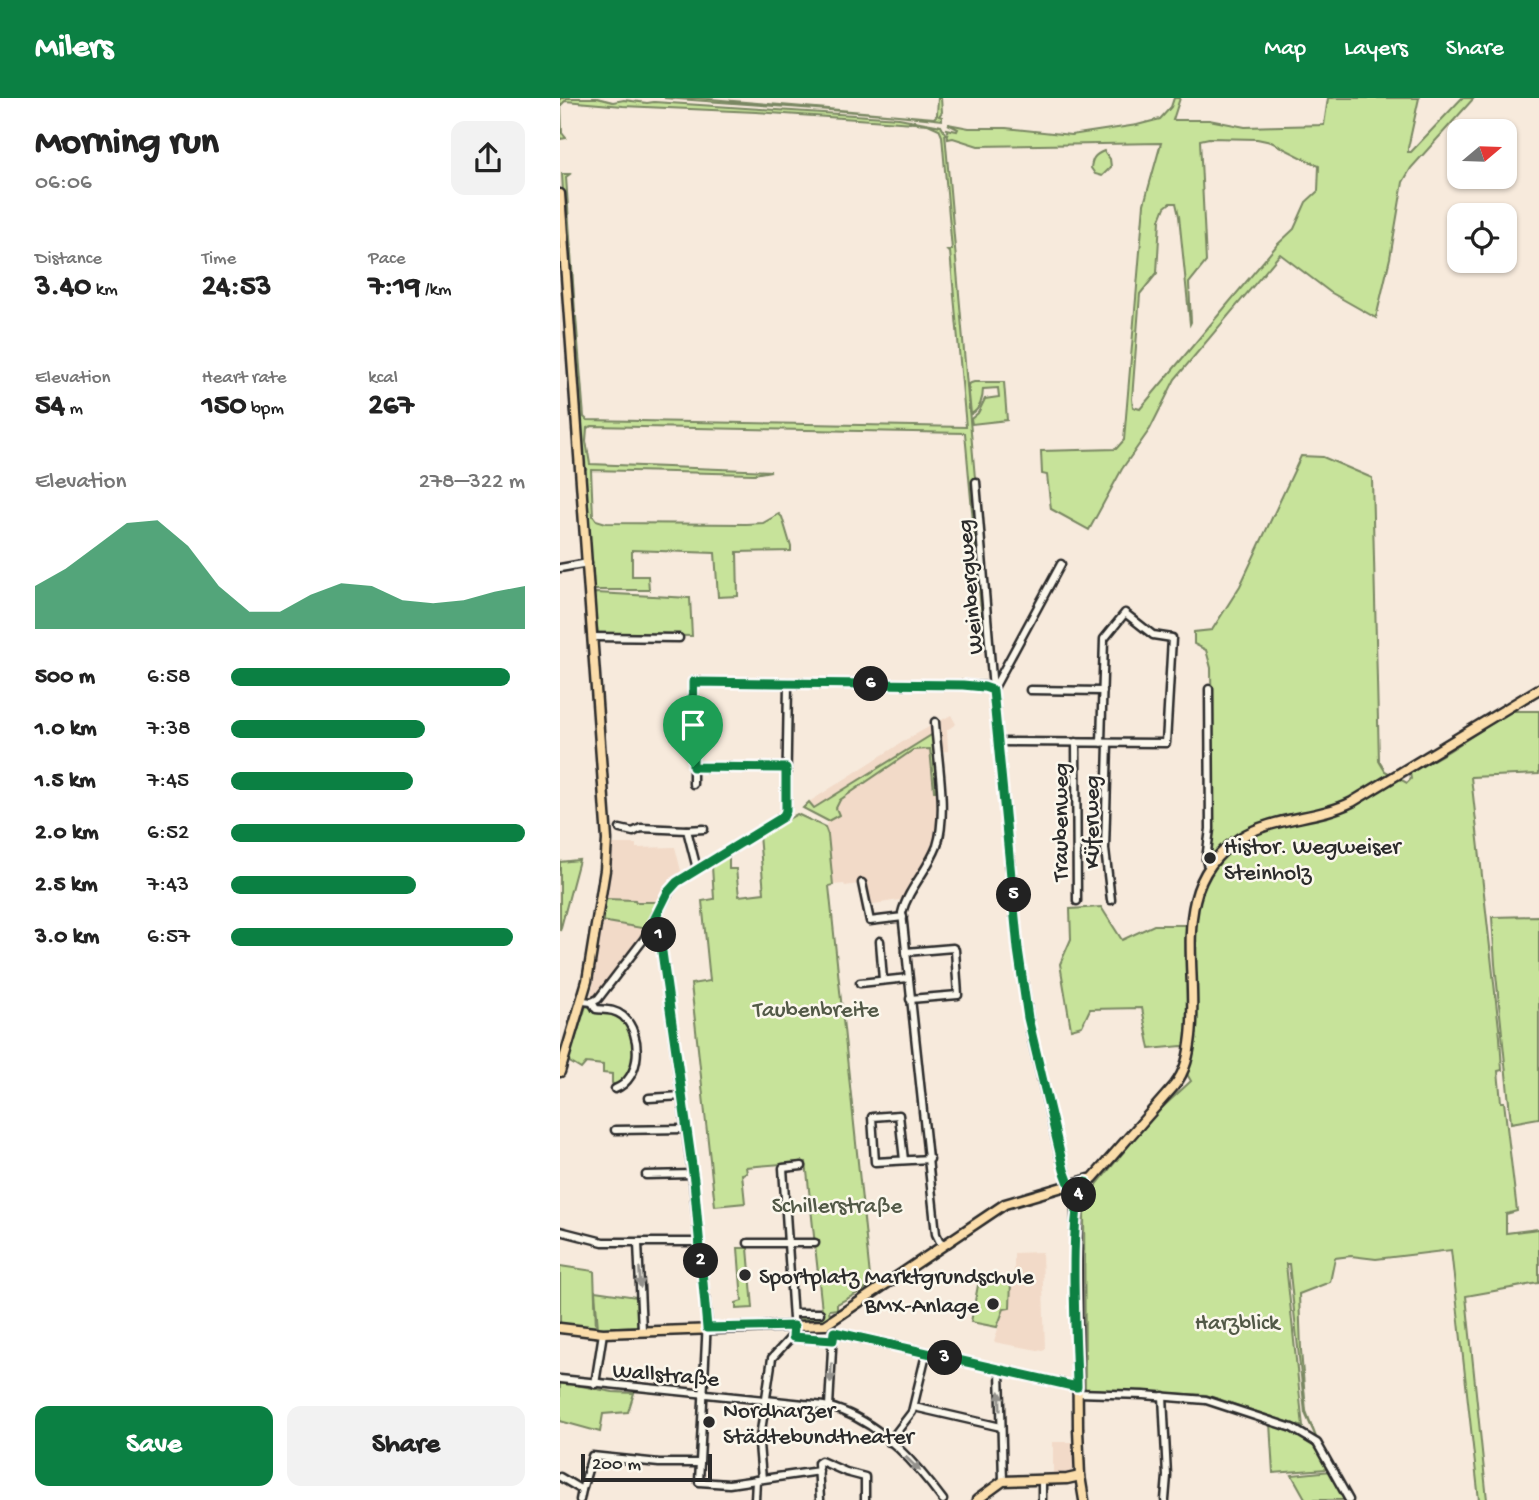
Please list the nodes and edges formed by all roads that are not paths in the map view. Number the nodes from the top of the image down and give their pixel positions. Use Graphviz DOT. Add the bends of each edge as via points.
graph roads {
  1 [pos="560,194"];
  2 [pos="976,482"];
  3 [pos="588,564"];
  4 [pos="1061,564"];
  5 [pos="560,568"];
  6 [pos="593,637"];
  7 [pos="679,638"];
  8 [pos="788,683"];
  9 [pos="1209,688"];
  10 [pos="1539,689"];
  11 [pos="993,690"];
  12 [pos="1030,690"];
  13 [pos="1103,691"];
  14 [pos="934,722"];
  15 [pos="998,742"];
  16 [pos="1076,742"];
  17 [pos="1104,743"];
  18 [pos="693,767"];
  19 [pos="786,768"];
  20 [pos="693,784"];
  21 [pos="620,829"];
  22 [pos="704,829"];
  23 [pos="688,830"];
  24 [pos="1211,862"];
  25 [pos="697,869"];
  26 [pos="862,883"];
  27 [pos="1111,900"];
  28 [pos="1077,901"];
  29 [pos="903,917"];
  30 [pos="652,924"];
  31 [pos="880,941"];
  32 [pos="906,952"];
  33 [pos="908,978"];
  34 [pos="883,980"];
  35 [pos="860,983"];
  36 [pos="911,999"];
  37 [pos="587,1001"];
  38 [pos="560,1072"];
  39 [pos="615,1089"];
  40 [pos="682,1096"];
  41 [pos="649,1098"];
  42 [pos="615,1129"];
  43 [pos="686,1129"];
  44 [pos="930,1158"];
  45 [pos="904,1160"];
  46 [pos="875,1162"];
  47 [pos="865,1163"];
  48 [pos="802,1166"];
  49 [pos="693,1174"];
  50 [pos="646,1175"];
  51 [pos="1086,1182"];
  52 [pos="1070,1186"];
  53 [pos="1076,1209"];
  54 [pos="560,1231"];
  55 [pos="699,1242"];
  56 [pos="638,1243"];
  57 [pos="748,1243"];
  58 [pos="815,1243"];
  59 [pos="789,1244"];
  60 [pos="942,1246"];
  61 [pos="794,1313"];
  62 [pos="820,1313"];
  63 [pos="830,1322"];
  64 [pos="794,1326"];
  65 [pos="560,1328"];
  66 [pos="707,1328"];
  67 [pos="642,1330"];
  68 [pos="603,1333"];
  69 [pos="833,1336"];
  70 [pos="793,1337"];
  71 [pos="926,1354"];
  72 [pos="1000,1371"];
  73 [pos="560,1379"];
  74 [pos="595,1384"];
  75 [pos="1077,1390"];
  76 [pos="702,1393"];
  77 [pos="1163,1396"];
  78 [pos="766,1400"];
  79 [pos="829,1407"];
  80 [pos="914,1407"];
  81 [pos="1000,1427"];
  82 [pos="889,1442"];
  83 [pos="595,1446"];
  84 [pos="592,1456"];
  85 [pos="700,1463"];
  86 [pos="819,1471"];
  87 [pos="1080,1476"];
  88 [pos="560,1477"];
  89 [pos="759,1479"];
  90 [pos="1042,1480"];
  91 [pos="1003,1481"];
  92 [pos="582,1490"];
  93 [pos="580,1500"];
  94 [pos="755,1500"];
  95 [pos="820,1500"];
  96 [pos="865,1500"];
  97 [pos="943,1500"];
  98 [pos="976,1500"];
  99 [pos="1042,1500"];
  100 [pos="1084,1500"];
  101 [pos="1165,1500"];
  102 [pos="1349,1500"];
  1 -- 3 [label="main road"];
  2 -- 11 [label="street, Weinbergweg"];
  3 -- 5 [label="street"];
  3 -- 6 [label="main road"];
  4 -- 11 [label="street"];
  6 -- 7 [label="street"];
  6 -- 37 [label="main road" via="607,840"];
  8 -- 11 [label="street" via="963,685"];
  8 -- 18 [label="street" via="693,682"];
  8 -- 19 [label="street"];
  9 -- 24 [label="street" via="1206,859"];
  10 -- 24 [label="main road" via="1352,802 1257,829"];
  11 -- 15 [label="street, Weinbergweg"];
  12 -- 13 [label="street"];
  13 -- 17 [label="street, Küferweg"];
  13 -- 17 [label="street, Küferweg" via="1105,638 1125,613 1153,635 1172,638 1166,743"];
  14 -- 29 [label="street" via="940,833"];
  15 -- 16 [label="street"];
  15 -- 52 [label="street, Weinbergweg" via="1028,1018"];
  16 -- 17 [label="street"];
  16 -- 28 [label="street, Traubenweg"];
  17 -- 27 [label="street, Küferweg" via="1105,849"];
  18 -- 19 [label="street"];
  18 -- 20 [label="street"];
  19 -- 25 [label="street" via="783,817"];
  21 -- 23 [label="street"];
  22 -- 23 [label="street"];
  23 -- 25 [label="street"];
  24 -- 51 [label="main road" via="1193,904 1192,1022 1184,1071 1096,1176"];
  25 -- 30 [label="street" via="668,892"];
  26 -- 29 [label="street" via="870,921"];
  29 -- 32 [label="street"];
  30 -- 37 [label="street" via="598,999"];
  30 -- 40 [label="street" via="660,938"];
  31 -- 34 [label="street"];
  32 -- 33 [label="street"];
  32 -- 36 [label="street" via="955,950 958,995"];
  33 -- 34 [label="street"];
  33 -- 36 [label="street"];
  34 -- 35 [label="street"];
  36 -- 44 [label="street"];
  37 -- 38 [label="main road"];
  37 -- 39 [label="street" via="596,1009 622,1015 633,1035 634,1068 628,1081"];
  40 -- 41 [label="street"];
  40 -- 43 [label="street"];
  42 -- 43 [label="street"];
  43 -- 49 [label="street"];
  44 -- 45 [label="street"];
  44 -- 60 [label="street" via="936,1234"];
  45 -- 46 [label="street"];
  45 -- 46 [label="street" via="900,1116 896,1114 871,1118"];
  46 -- 47 [label="street"];
  48 -- 59 [label="street" via="783,1168"];
  49 -- 50 [label="street"];
  49 -- 55 [label="street"];
  51 -- 52 [label="main road"];
  51 -- 53 [label="main road"];
  52 -- 53 [label="main road"];
  52 -- 60 [label="main road" via="1005,1204"];
  53 -- 75 [label="main road"];
  54 -- 56 [label="street" via="603,1242"];
  55 -- 56 [label="street"];
  55 -- 66 [label="street"];
  56 -- 67 [label="street, one-way"];
  57 -- 59 [label="street"];
  58 -- 59 [label="street"];
  59 -- 61 [label="street"];
  60 -- 63 [label="main road"];
  61 -- 62 [label="street"];
  61 -- 64 [label="street"];
  63 -- 64 [label="main road"];
  63 -- 69 [label="street"];
  64 -- 66 [label="main road"];
  64 -- 70 [label="street"];
  65 -- 68 [label="main road"];
  66 -- 67 [label="main road"];
  66 -- 76 [label="street"];
  67 -- 68 [label="main road"];
  68 -- 74 [label="street"];
  69 -- 70 [label="street"];
  69 -- 71 [label="street"];
  69 -- 79 [label="street, one-way"];
  70 -- 78 [label="street" via="772,1359"];
  71 -- 72 [label="street"];
  71 -- 80 [label="street"];
  72 -- 75 [label="street"];
  81 -- 72 [label="street, one-way"];
  73 -- 74 [label="street, Wallstraße"];
  74 -- 76 [label="street, Wallstraße"];
  75 -- 77 [label="street"];
  75 -- 87 [label="main road"];
  76 -- 78 [label="street, Wallstraße"];
  76 -- 85 [label="street"];
  77 -- 101 [label="street"];
  77 -- 102 [label="street" via="1206,1400 1304,1434 1317,1443"];
  78 -- 79 [label="street, Wallstraße"];
  78 -- 89 [label="street"];
  79 -- 82 [label="street, Wallstraße" via="858,1419"];
  80 -- 81 [label="street"];
  80 -- 82 [label="street"];
  81 -- 91 [label="street"];
  82 -- 97 [label="street, Wallstraße, one-way" via="916,1465"];
  83 -- 84 [label="street"];
  84 -- 85 [label="street"];
  84 -- 92 [label="street"];
  85 -- 89 [label="street" via="699,1482"];
  86 -- 89 [label="street"];
  86 -- 95 [label="street"];
  86 -- 96 [label="street" via="820,1461 865,1477"];
  87 -- 90 [label="main road"];
  87 -- 100 [label="main road"];
  88 -- 92 [label="street"];
  89 -- 94 [label="street"];
  90 -- 91 [label="main road"];
  90 -- 99 [label="street"];
  91 -- 98 [label="main road"];
  92 -- 93 [label="street"];
}
